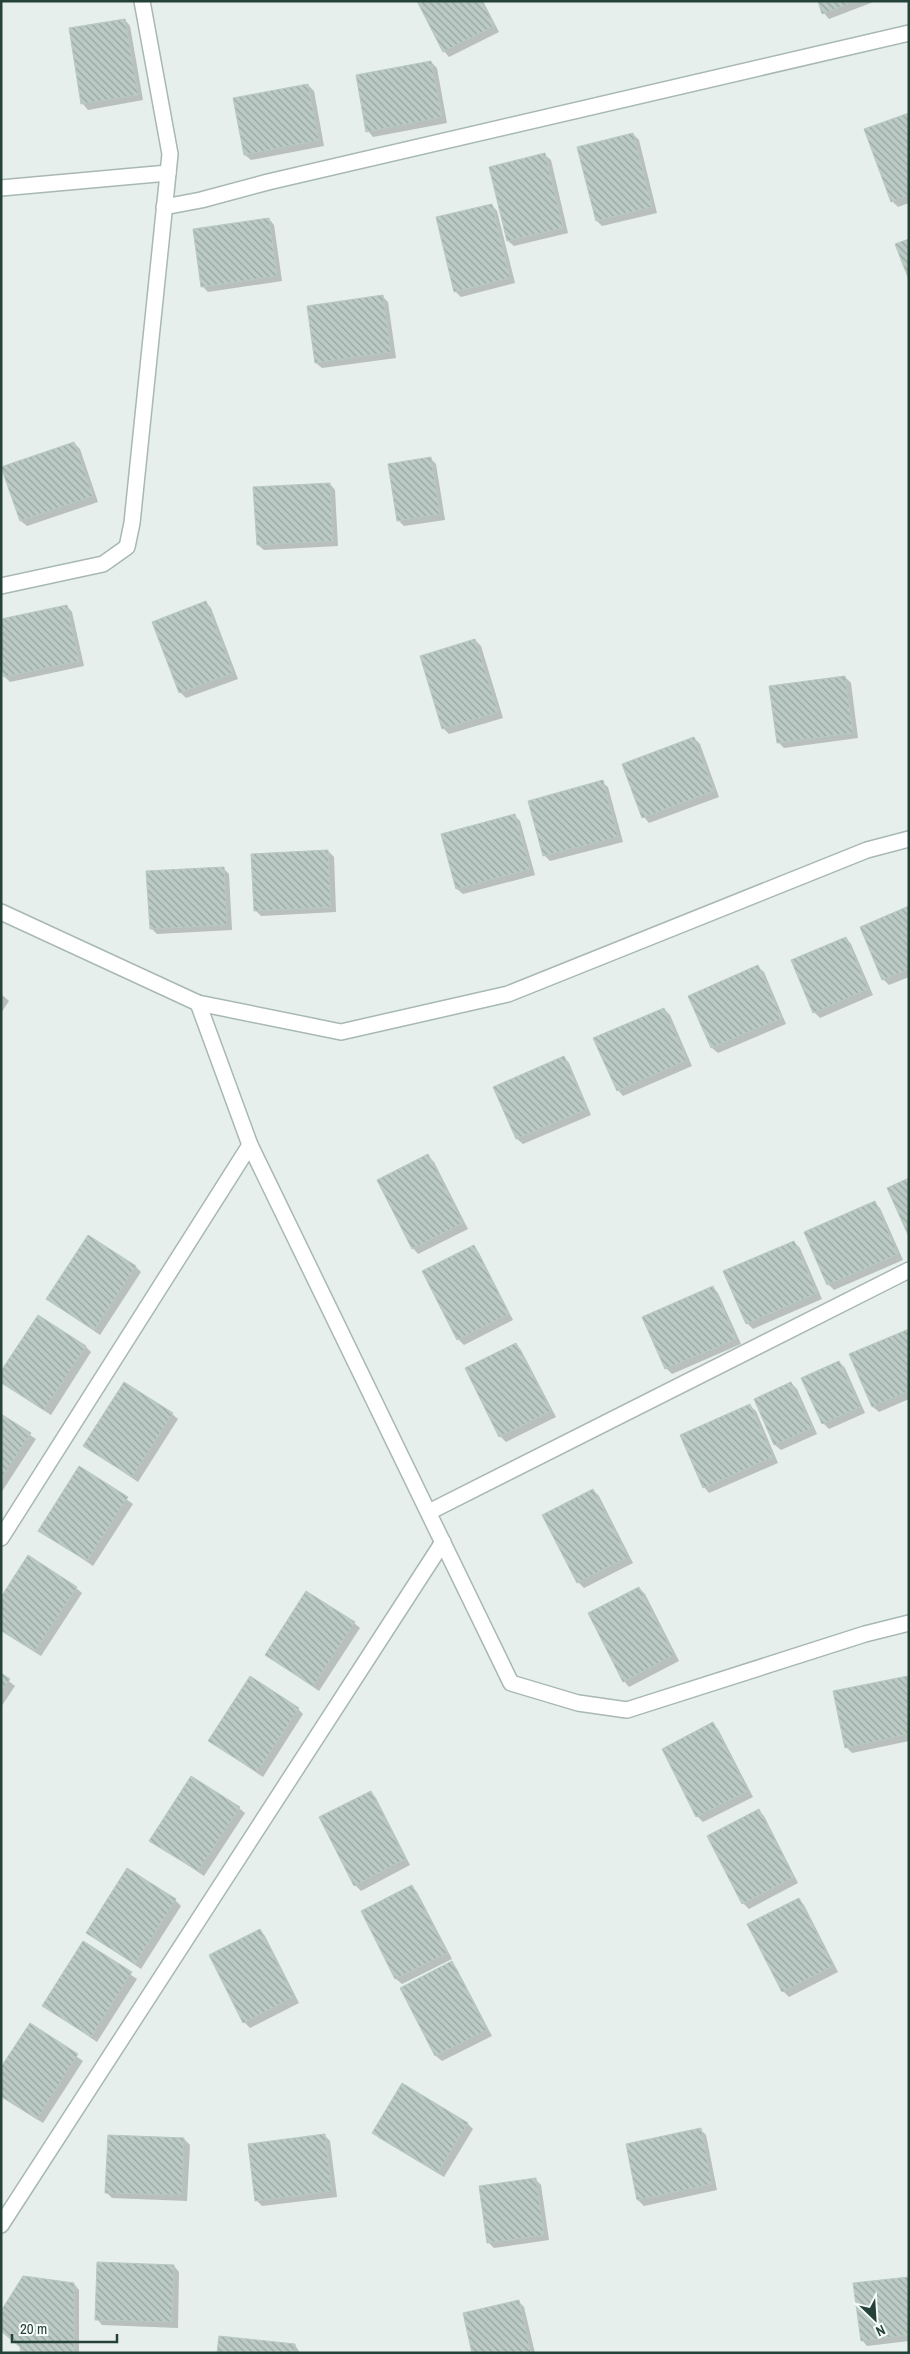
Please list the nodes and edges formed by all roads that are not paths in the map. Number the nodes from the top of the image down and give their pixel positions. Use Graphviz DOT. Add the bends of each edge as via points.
graph roads {
  1 [pos="142,1"];
  2 [pos="909,33"];
  3 [pos="168,173"];
  4 [pos="1,188"];
  5 [pos="164,207"];
  6 [pos="1,586"];
  7 [pos="909,838"];
  8 [pos="1,912"];
  9 [pos="198,1003"];
  10 [pos="250,1145"];
  11 [pos="909,1270"];
  12 [pos="429,1512"];
  13 [pos="1,1538"];
  14 [pos="443,1542"];
  15 [pos="909,1623"];
  16 [pos="1,2225"];
  1 -- 3 [label="street" via="170,154"];
  2 -- 5 [label="street"];
  3 -- 4 [label="street"];
  3 -- 5 [label="street"];
  5 -- 6 [label="street" via="127,548 103,564"];
  7 -- 9 [label="street" via="867,850 508,994 341,1032"];
  8 -- 9 [label="street"];
  9 -- 10 [label="street"];
  10 -- 12 [label="street"];
  10 -- 13 [label="street"];
  11 -- 12 [label="street"];
  12 -- 14 [label="street"];
  14 -- 15 [label="street" via="511,1683 578,1703 627,1710"];
  14 -- 16 [label="street"];
}
